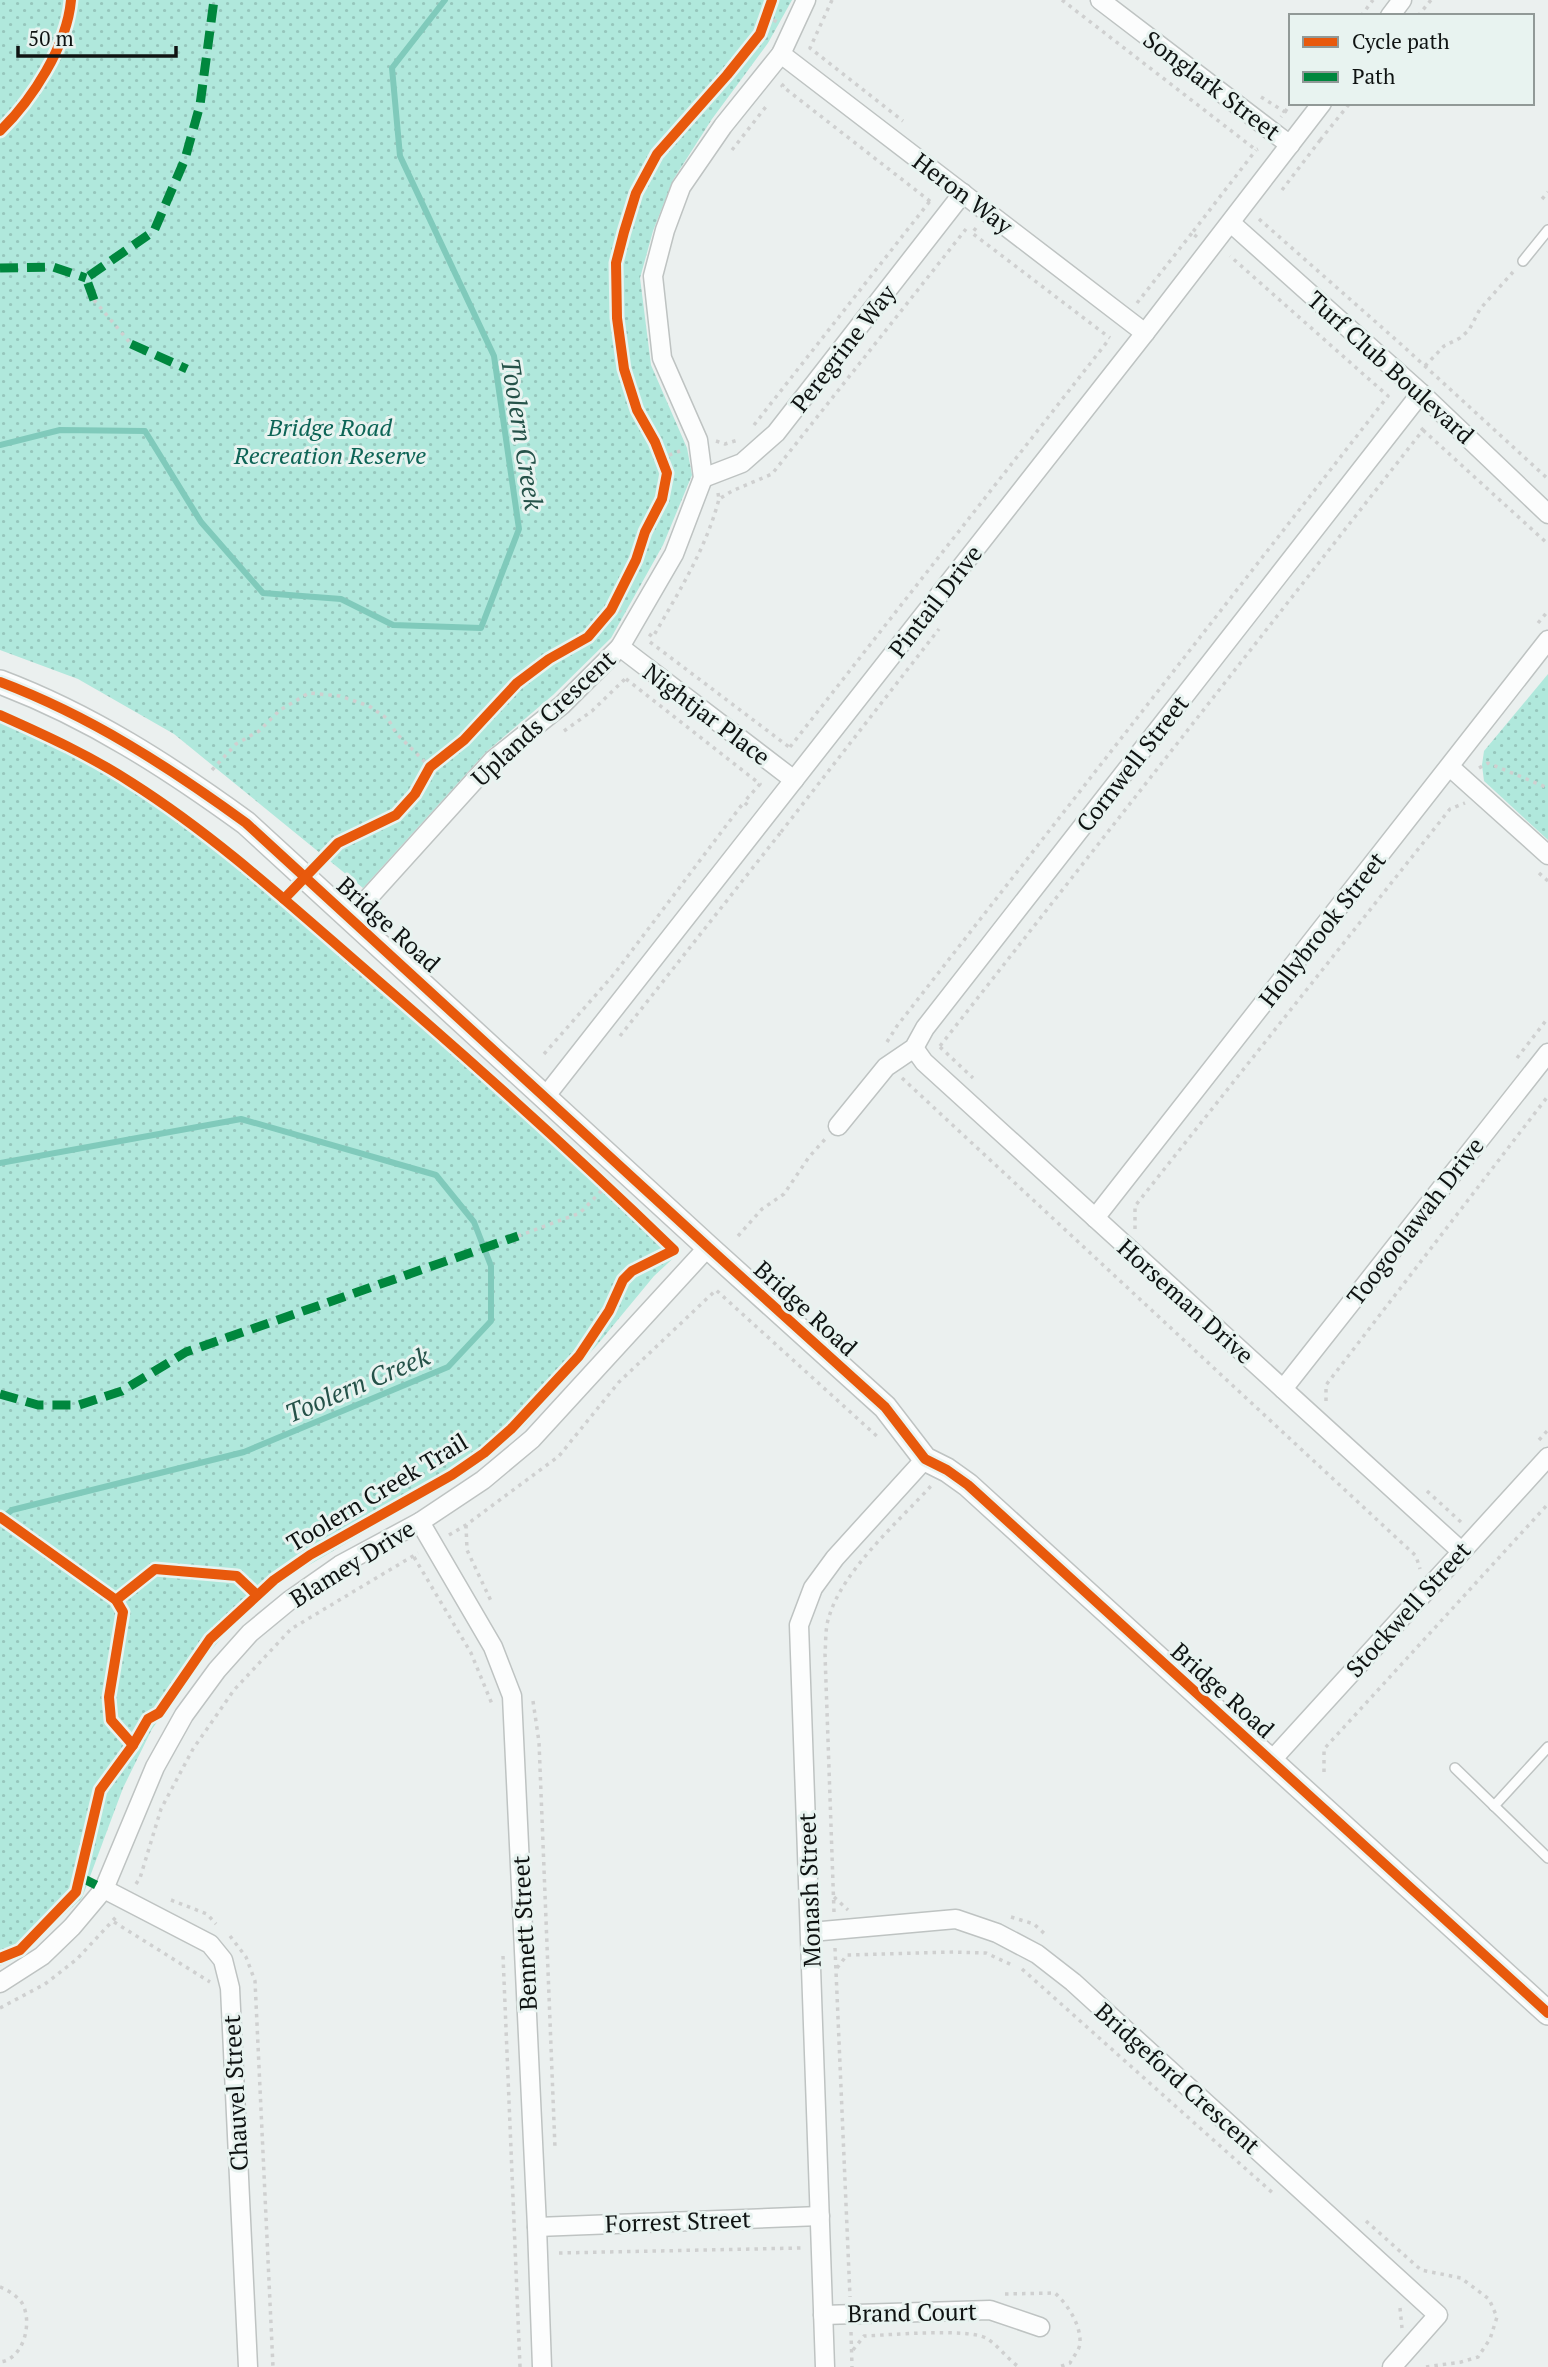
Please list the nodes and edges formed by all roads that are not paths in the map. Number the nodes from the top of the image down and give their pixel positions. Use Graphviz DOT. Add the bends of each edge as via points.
graph roads {
  1 [pos="806,0"];
  2 [pos="1100,0"];
  3 [pos="781,54"];
  4 [pos="1320,105"];
  5 [pos="1290,145"];
  6 [pos="963,193"];
  7 [pos="1231,223"];
  8 [pos="1548,230"];
  9 [pos="1523,261"];
  10 [pos="1146,333"];
  11 [pos="1421,393"];
  12 [pos="703,478"];
  13 [pos="1548,514"];
  14 [pos="1548,640"];
  15 [pos="620,647"];
  16 [pos="0,682"];
  17 [pos="1450,767"];
  18 [pos="794,780"];
  19 [pos="1548,855"];
  20 [pos="351,917"];
  21 [pos="914,1048"];
  22 [pos="1548,1053"];
  23 [pos="545,1097"];
  24 [pos="838,1126"];
  25 [pos="1095,1218"];
  26 [pos="708,1247"];
  27 [pos="1283,1389"];
  28 [pos="1548,1457"];
  29 [pos="925,1459"];
  30 [pos="420,1522"];
  31 [pos="1461,1551"];
  32 [pos="1548,1747"];
  33 [pos="1270,1762"];
  34 [pos="1455,1768"];
  35 [pos="1494,1806"];
  36 [pos="1548,1858"];
  37 [pos="104,1889"];
  38 [pos="811,1932"];
  39 [pos="0,1983"];
  40 [pos="1543,2005"];
  41 [pos="820,2216"];
  42 [pos="537,2227"];
  43 [pos="823,2315"];
  44 [pos="1040,2327"];
  45 [pos="248,2367"];
  46 [pos="541,2367"];
  47 [pos="825,2367"];
  48 [pos="1392,2367"];
  1 -- 3 [label="street, Uplands Crescent"];
  2 -- 5 [label="street, Songlark Street"];
  3 -- 6 [label="street, Heron Way"];
  3 -- 12 [label="street, Uplands Crescent" via="681,187 653,276 662,358 699,445"];
  4 -- 5 [label="street, Pintail Drive"];
  5 -- 7 [label="street, Pintail Drive"];
  6 -- 10 [label="street, Heron Way"];
  6 -- 12 [label="street, Peregrine Way" via="776,433 742,463"];
  7 -- 10 [label="street, Pintail Drive"];
  7 -- 11 [label="street, Turf Club Boulevard"];
  8 -- 9 [label="lane"];
  10 -- 18 [label="street, Pintail Drive"];
  11 -- 13 [label="street, Turf Club Boulevard"];
  11 -- 21 [label="street, Cornwell Street" via="925,1028"];
  12 -- 15 [label="street, Uplands Crescent" via="674,554"];
  14 -- 17 [label="street, Hollybrook Street"];
  15 -- 18 [label="street, Nightjar Place"];
  15 -- 20 [label="street, Uplands Crescent" via="562,705 493,760"];
  16 -- 20 [label="street, Bridge Road" via="121,739 189,781 246,823"];
  17 -- 19 [label="street"];
  17 -- 25 [label="street, Hollybrook Street"];
  18 -- 23 [label="street, Pintail Drive"];
  20 -- 23 [label="street, Bridge Road"];
  21 -- 24 [label="street, Cornwell Street" via="886,1068"];
  21 -- 25 [label="street, Horseman Drive"];
  22 -- 27 [label="street, Toogoolawah Drive"];
  23 -- 26 [label="street, Bridge Road"];
  25 -- 27 [label="street, Horseman Drive"];
  26 -- 29 [label="street, Bridge Road" via="886,1407"];
  26 -- 30 [label="street, Blamey Drive" via="532,1439 483,1480"];
  27 -- 31 [label="street, Horseman Drive"];
  28 -- 31 [label="street, Stockwell Street"];
  29 -- 33 [label="street, Bridge Road" via="968,1485"];
  29 -- 38 [label="street, Monash Street" via="835,1558 813,1588 799,1625"];
  30 -- 37 [label="street, Blamey Drive" via="340,1565 290,1600 250,1633 217,1670 184,1715 155,1767"];
  30 -- 42 [label="street, Bennett Street" via="493,1647 512,1696"];
  31 -- 33 [label="street, Stockwell Street"];
  32 -- 35 [label="lane"];
  33 -- 40 [label="street, Bridge Road"];
  34 -- 35 [label="lane"];
  35 -- 36 [label="lane"];
  37 -- 39 [label="street, Blamey Drive" via="42,1956"];
  37 -- 45 [label="street, Chauvel Street" via="210,1944 223,1960 230,1989"];
  38 -- 41 [label="street, Monash Street"];
  38 -- 48 [label="street, Bridgeford Crescent" via="956,1919 1037,1954 1438,2315"];
  41 -- 42 [label="street, Forrest Street"];
  41 -- 43 [label="street, Monash Street"];
  42 -- 46 [label="street, Bennett Street"];
  43 -- 44 [label="street, Brand Court" via="990,2311"];
  43 -- 47 [label="street, Monash Street"];
}
